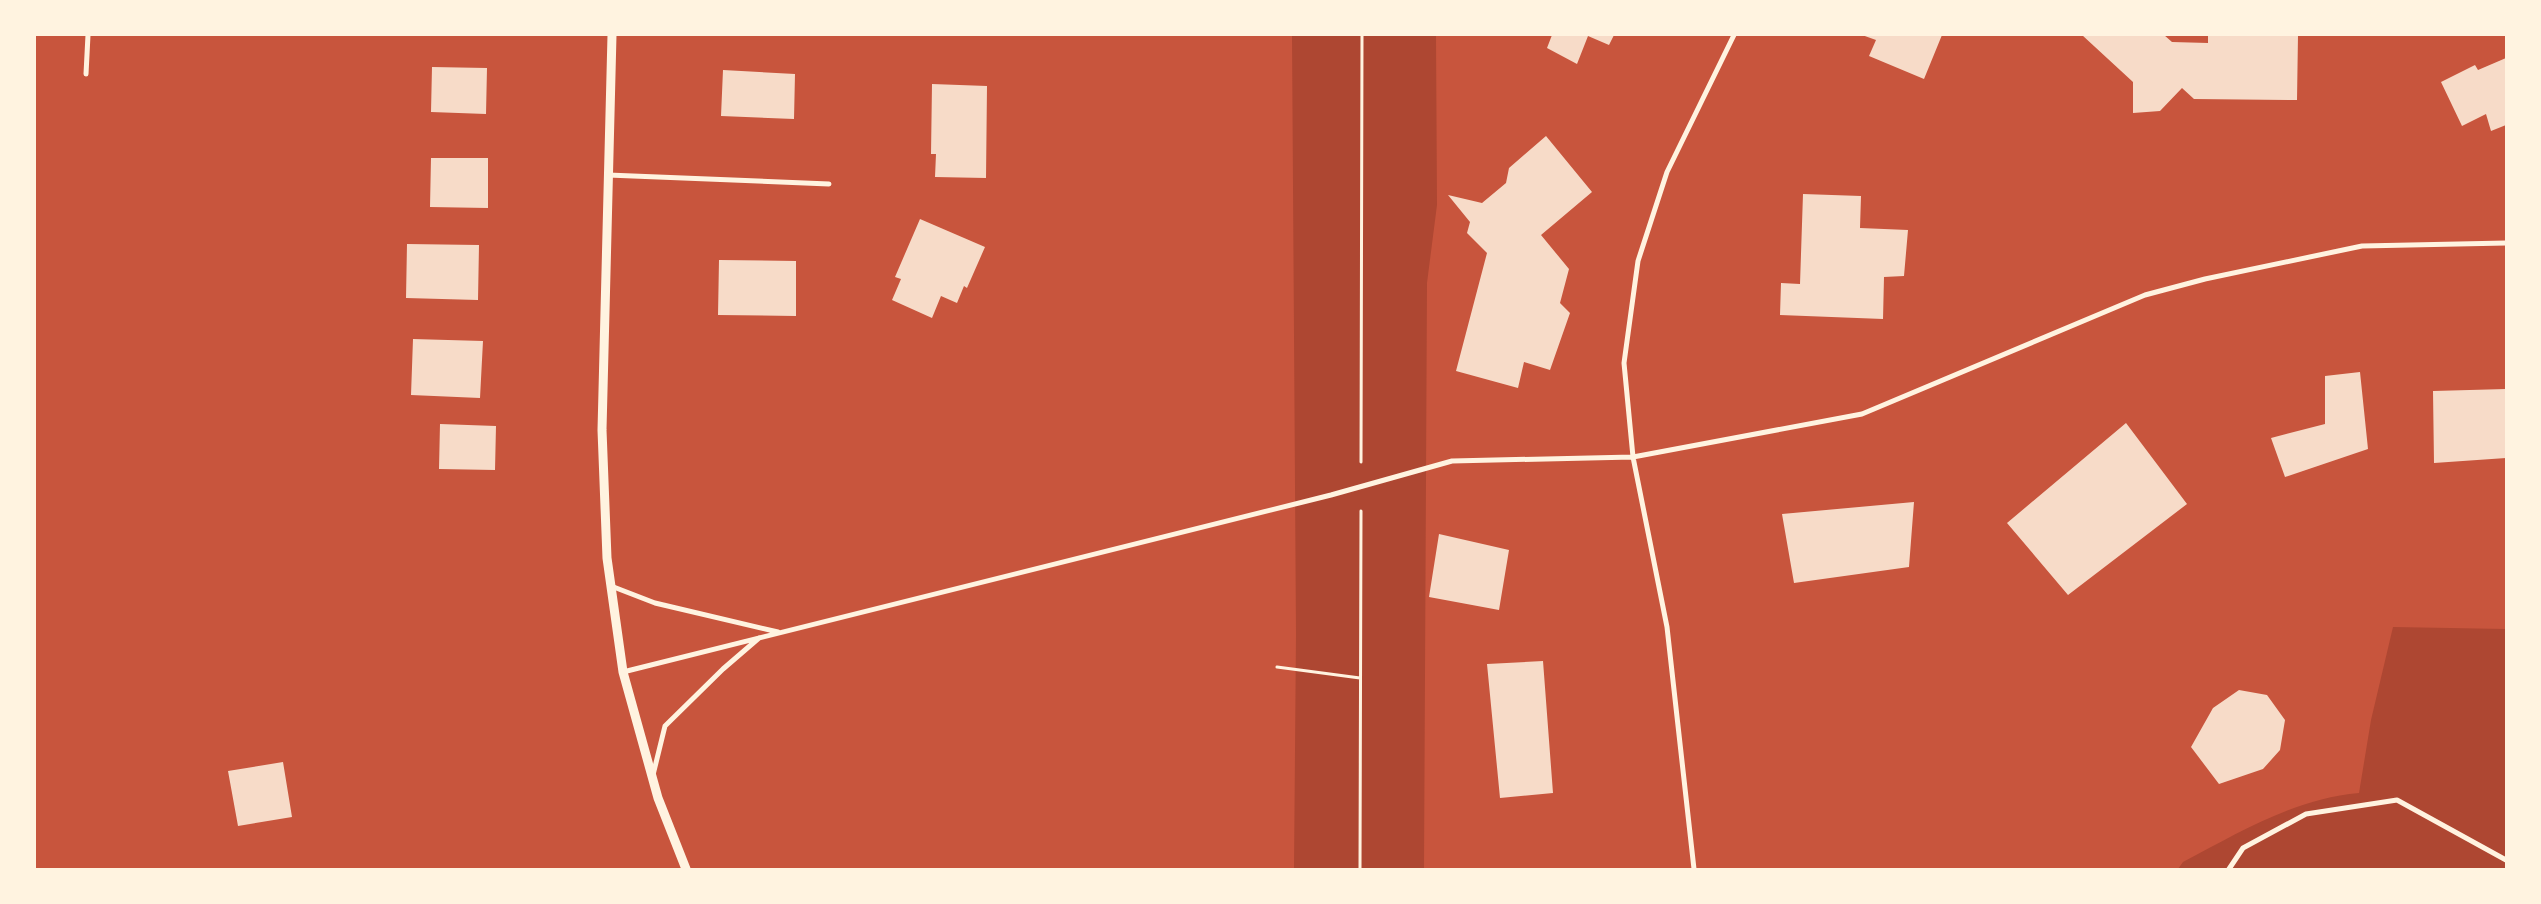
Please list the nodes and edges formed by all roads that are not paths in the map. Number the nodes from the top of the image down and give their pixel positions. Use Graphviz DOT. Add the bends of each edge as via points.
graph roads {
  1 [pos="88,35"];
  2 [pos="612,35"];
  3 [pos="1734,35"];
  4 [pos="86,74"];
  5 [pos="608,175"];
  6 [pos="828,184"];
  7 [pos="2506,244"];
  8 [pos="1633,457"];
  9 [pos="611,586"];
  10 [pos="781,632"];
  11 [pos="760,637"];
  12 [pos="623,672"];
  13 [pos="652,778"];
  14 [pos="2506,860"];
  15 [pos="686,869"];
  16 [pos="1694,869"];
  17 [pos="2229,869"];
  1 -- 4 [label="street"];
  2 -- 5 [label="street"];
  3 -- 8 [label="street" via="1667,172 1638,261 1624,363"];
  5 -- 6 [label="street"];
  5 -- 9 [label="street" via="602,430"];
  7 -- 8 [label="street" via="2362,246 2205,279 2145,295 1862,414"];
  8 -- 10 [label="street" via="1452,461 1331,495"];
  8 -- 16 [label="street" via="1667,627"];
  9 -- 10 [label="street" via="655,603"];
  9 -- 12 [label="street"];
  10 -- 11 [label="street"];
  11 -- 12 [label="street"];
  11 -- 13 [label="street" via="666,726"];
  12 -- 13 [label="street"];
  13 -- 15 [label="street"];
  14 -- 17 [label="street" via="2397,800 2306,814 2243,848"];
}
